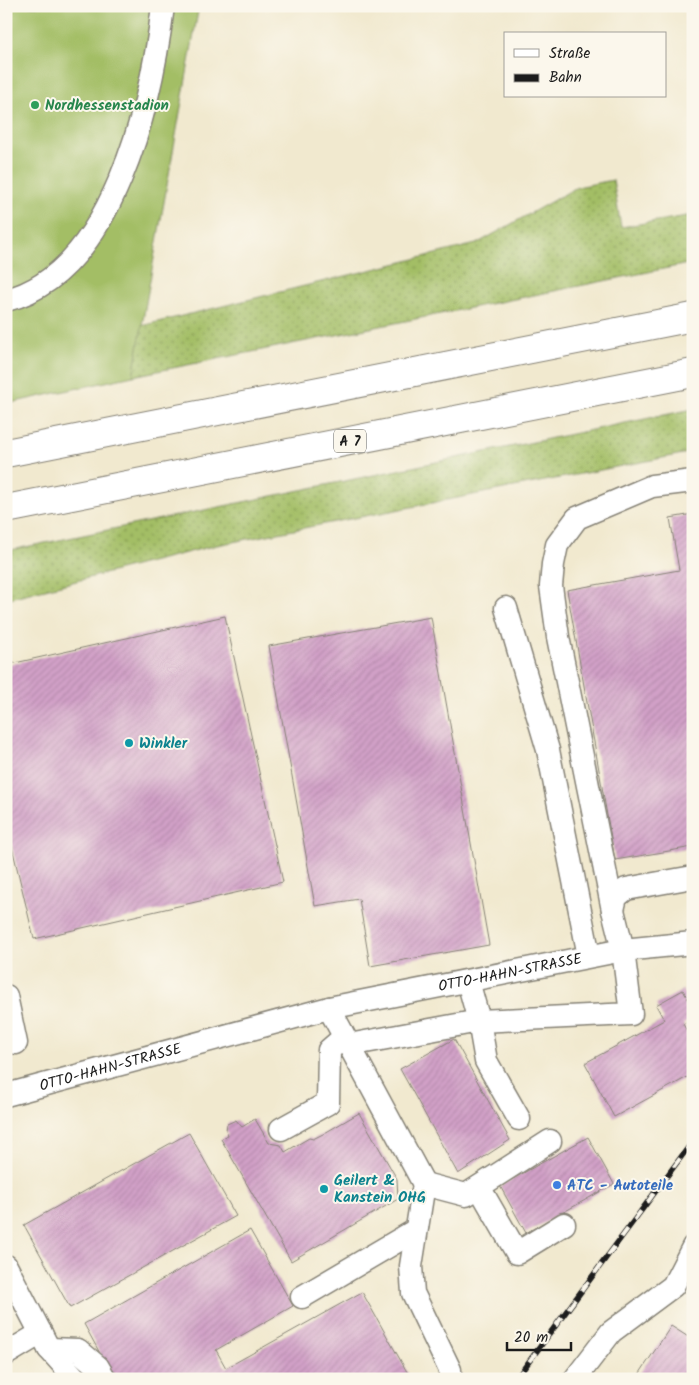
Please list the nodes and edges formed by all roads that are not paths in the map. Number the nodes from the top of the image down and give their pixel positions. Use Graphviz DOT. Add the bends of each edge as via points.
graph roads {
  1 [pos="163,6"];
  2 [pos="6,300"];
  3 [pos="693,317"];
  4 [pos="693,373"];
  5 [pos="6,453"];
  6 [pos="693,481"];
  7 [pos="6,509"];
  8 [pos="506,608"];
  9 [pos="580,742"];
  10 [pos="548,750"];
  11 [pos="693,877"];
  12 [pos="613,910"];
  13 [pos="693,943"];
  14 [pos="623,950"];
  15 [pos="589,956"];
  16 [pos="468,981"];
  17 [pos="6,996"];
  18 [pos="329,1008"];
  19 [pos="479,1021"];
  20 [pos="347,1041"];
  21 [pos="16,1043"];
  22 [pos="6,1096"];
  23 [pos="519,1119"];
  24 [pos="280,1129"];
  25 [pos="550,1141"];
  26 [pos="424,1184"];
  27 [pos="478,1187"];
  28 [pos="564,1224"];
  29 [pos="416,1230"];
  30 [pos="693,1247"];
  31 [pos="9,1277"];
  32 [pos="302,1297"];
  33 [pos="45,1341"];
  34 [pos="6,1354"];
  35 [pos="76,1379"];
  36 [pos="105,1379"];
  37 [pos="450,1379"];
  38 [pos="575,1379"];
  1 -- 2 [label="street" via="140,125 116,191 85,242 57,274 28,293"];
  3 -- 5 [label="highway"];
  4 -- 7 [label="highway, A 7"];
  6 -- 9 [label="street" via="652,486 577,518 557,545 551,586"];
  8 -- 10 [label="street"];
  9 -- 10 [label="street"];
  9 -- 12 [label="street"];
  10 -- 15 [label="street"];
  11 -- 12 [label="street" via="626,888 616,897"];
  12 -- 14 [label="street"];
  13 -- 14 [label="street, OTTO-HAHN-STRASSE"];
  14 -- 15 [label="street, OTTO-HAHN-STRASSE"];
  14 -- 19 [label="street" via="631,1014"];
  15 -- 16 [label="street, OTTO-HAHN-STRASSE"];
  16 -- 18 [label="street, OTTO-HAHN-STRASSE"];
  16 -- 19 [label="street"];
  17 -- 21 [label="street"];
  18 -- 20 [label="street"];
  18 -- 22 [label="street, OTTO-HAHN-STRASSE"];
  19 -- 20 [label="street"];
  19 -- 23 [label="street" via="486,1061"];
  20 -- 24 [label="street" via="329,1050 328,1103"];
  20 -- 26 [label="street"];
  25 -- 27 [label="street"];
  26 -- 27 [label="street" via="466,1195"];
  26 -- 29 [label="street"];
  27 -- 28 [label="street" via="517,1253"];
  29 -- 32 [label="street"];
  29 -- 37 [label="street" via="411,1266 413,1293 450,1370"];
  30 -- 38 [label="street" via="673,1286 611,1332"];
  31 -- 33 [label="street"];
  33 -- 34 [label="street"];
  33 -- 35 [label="street"];
  33 -- 36 [label="street" via="78,1350"];
}
